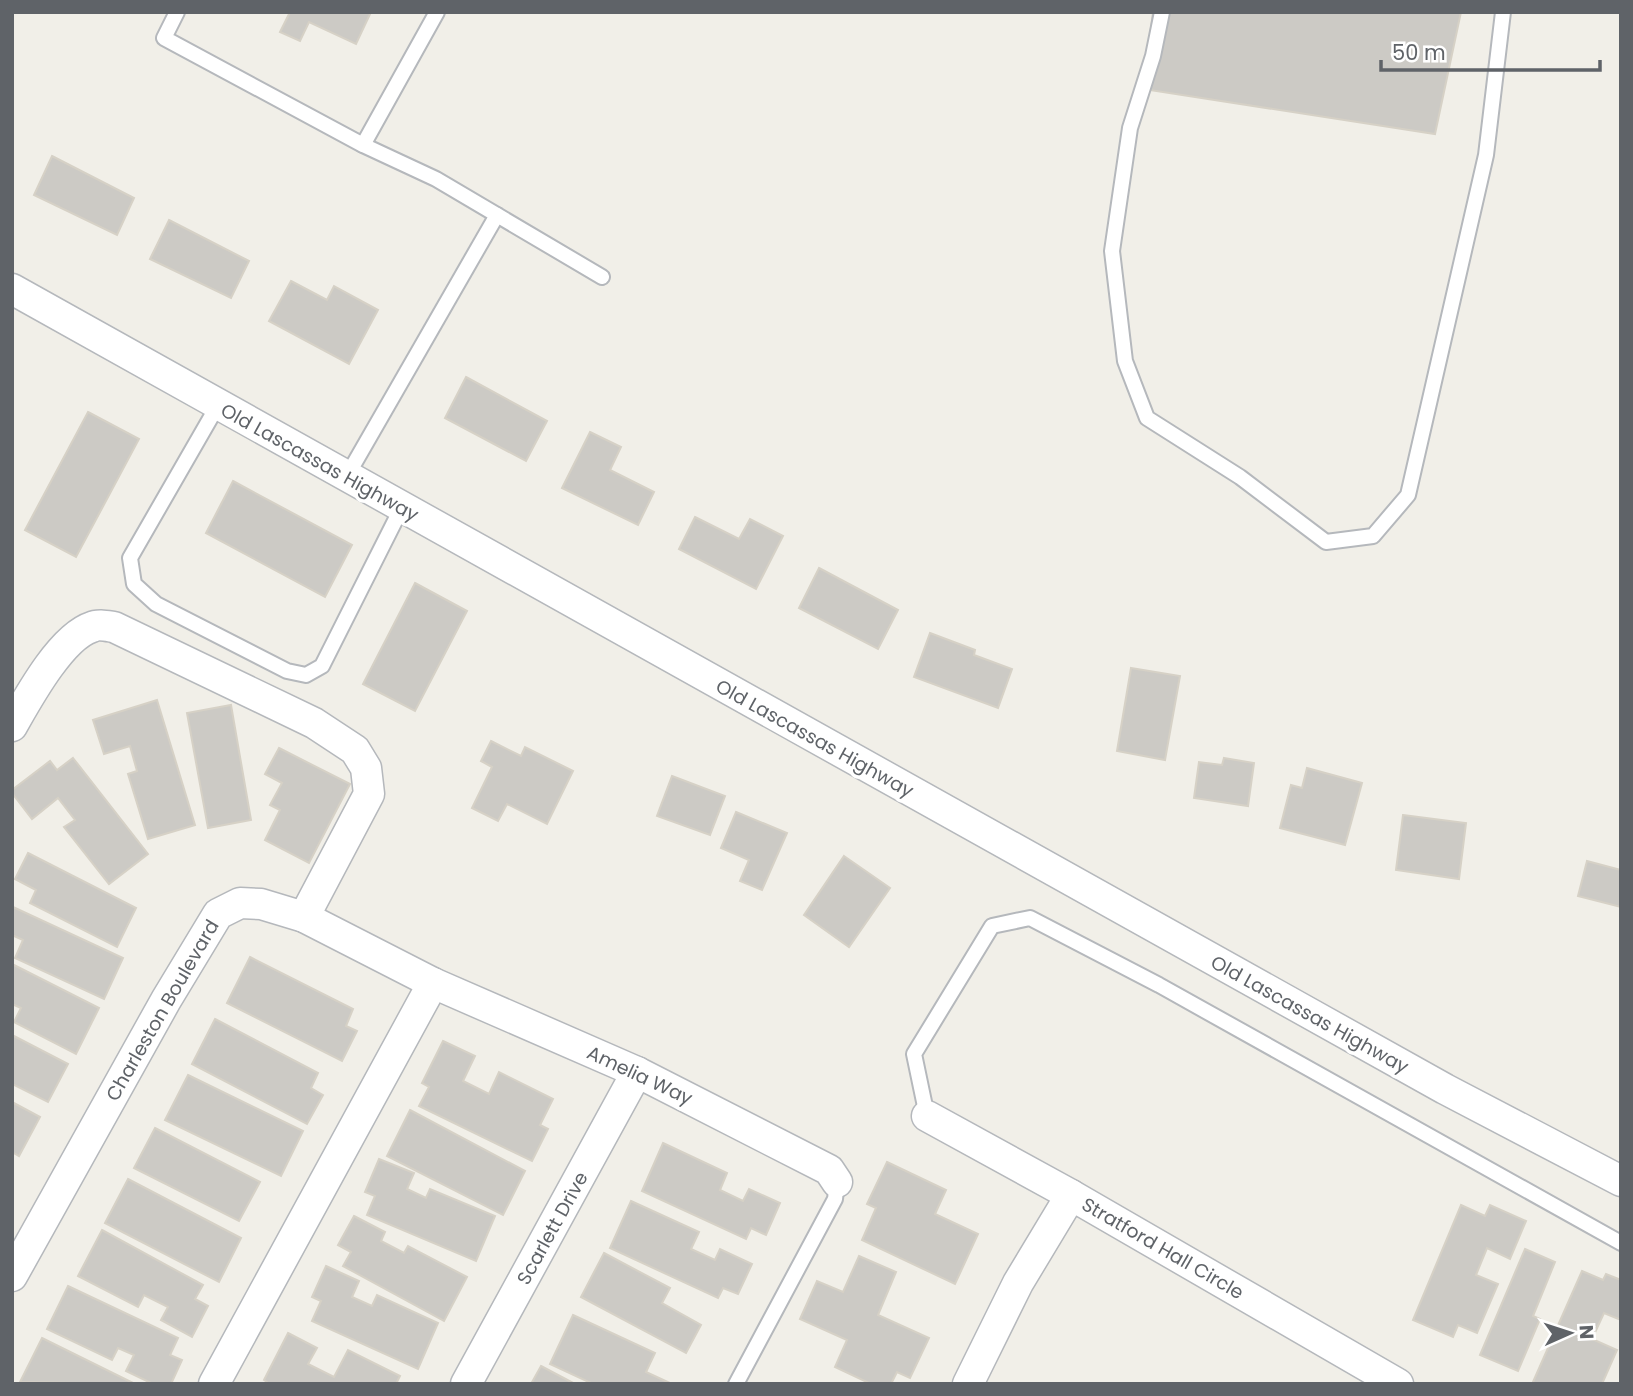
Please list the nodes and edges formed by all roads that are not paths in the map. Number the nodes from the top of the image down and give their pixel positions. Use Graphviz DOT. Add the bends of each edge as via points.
graph roads {
  1 [pos="177,12"];
  2 [pos="437,12"];
  3 [pos="1162,12"];
  4 [pos="1503,12"];
  5 [pos="363,145"];
  6 [pos="497,215"];
  7 [pos="602,276"];
  8 [pos="12,289"];
  9 [pos="218,405"];
  10 [pos="347,476"];
  11 [pos="402,507"];
  12 [pos="12,726"];
  13 [pos="304,917"];
  14 [pos="433,982"];
  15 [pos="637,1072"];
  16 [pos="927,1116"];
  17 [pos="1621,1181"];
  18 [pos="836,1182"];
  19 [pos="1071,1195"];
  20 [pos="1621,1243"];
  21 [pos="12,1276"];
  22 [pos="214,1384"];
  23 [pos="467,1384"];
  24 [pos="736,1384"];
  25 [pos="968,1384"];
  26 [pos="1398,1384"];
  1 -- 5 [label="lane" via="164,38"];
  2 -- 5 [label="lane"];
  3 -- 4 [label="lane" via="1130,128 1112,251 1125,361 1147,418 1240,478 1326,542 1373,536 1408,495 1486,155"];
  5 -- 6 [label="lane" via="436,179"];
  6 -- 7 [label="lane"];
  6 -- 10 [label="lane"];
  8 -- 9 [label="street, Old Lascassas Highway"];
  9 -- 10 [label="street, Old Lascassas Highway"];
  9 -- 11 [label="lane" via="130,558 134,584 156,604 287,671 306,675 322,666"];
  10 -- 11 [label="street, Old Lascassas Highway"];
  11 -- 17 [label="street, Old Lascassas Highway" via="1445,1089"];
  12 -- 13 [label="street" via="65,646 95,625 114,626 314,723 355,750 366,768 369,794"];
  13 -- 14 [label="street, Charleston Boulevard"];
  13 -- 21 [label="street, Charleston Boulevard" via="251,903 218,914"];
  14 -- 15 [label="street, Amelia Way"];
  14 -- 22 [label="street"];
  15 -- 18 [label="street, Amelia Way" via="829,1170"];
  15 -- 23 [label="street, Scarlett Drive"];
  16 -- 19 [label="street, Stratford Hall Circle"];
  16 -- 20 [label="lane" via="914,1055 992,926 1030,918"];
  18 -- 24 [label="lane" via="835,1199"];
  19 -- 25 [label="street" via="1018,1283"];
  19 -- 26 [label="street, Stratford Hall Circle"];
}
